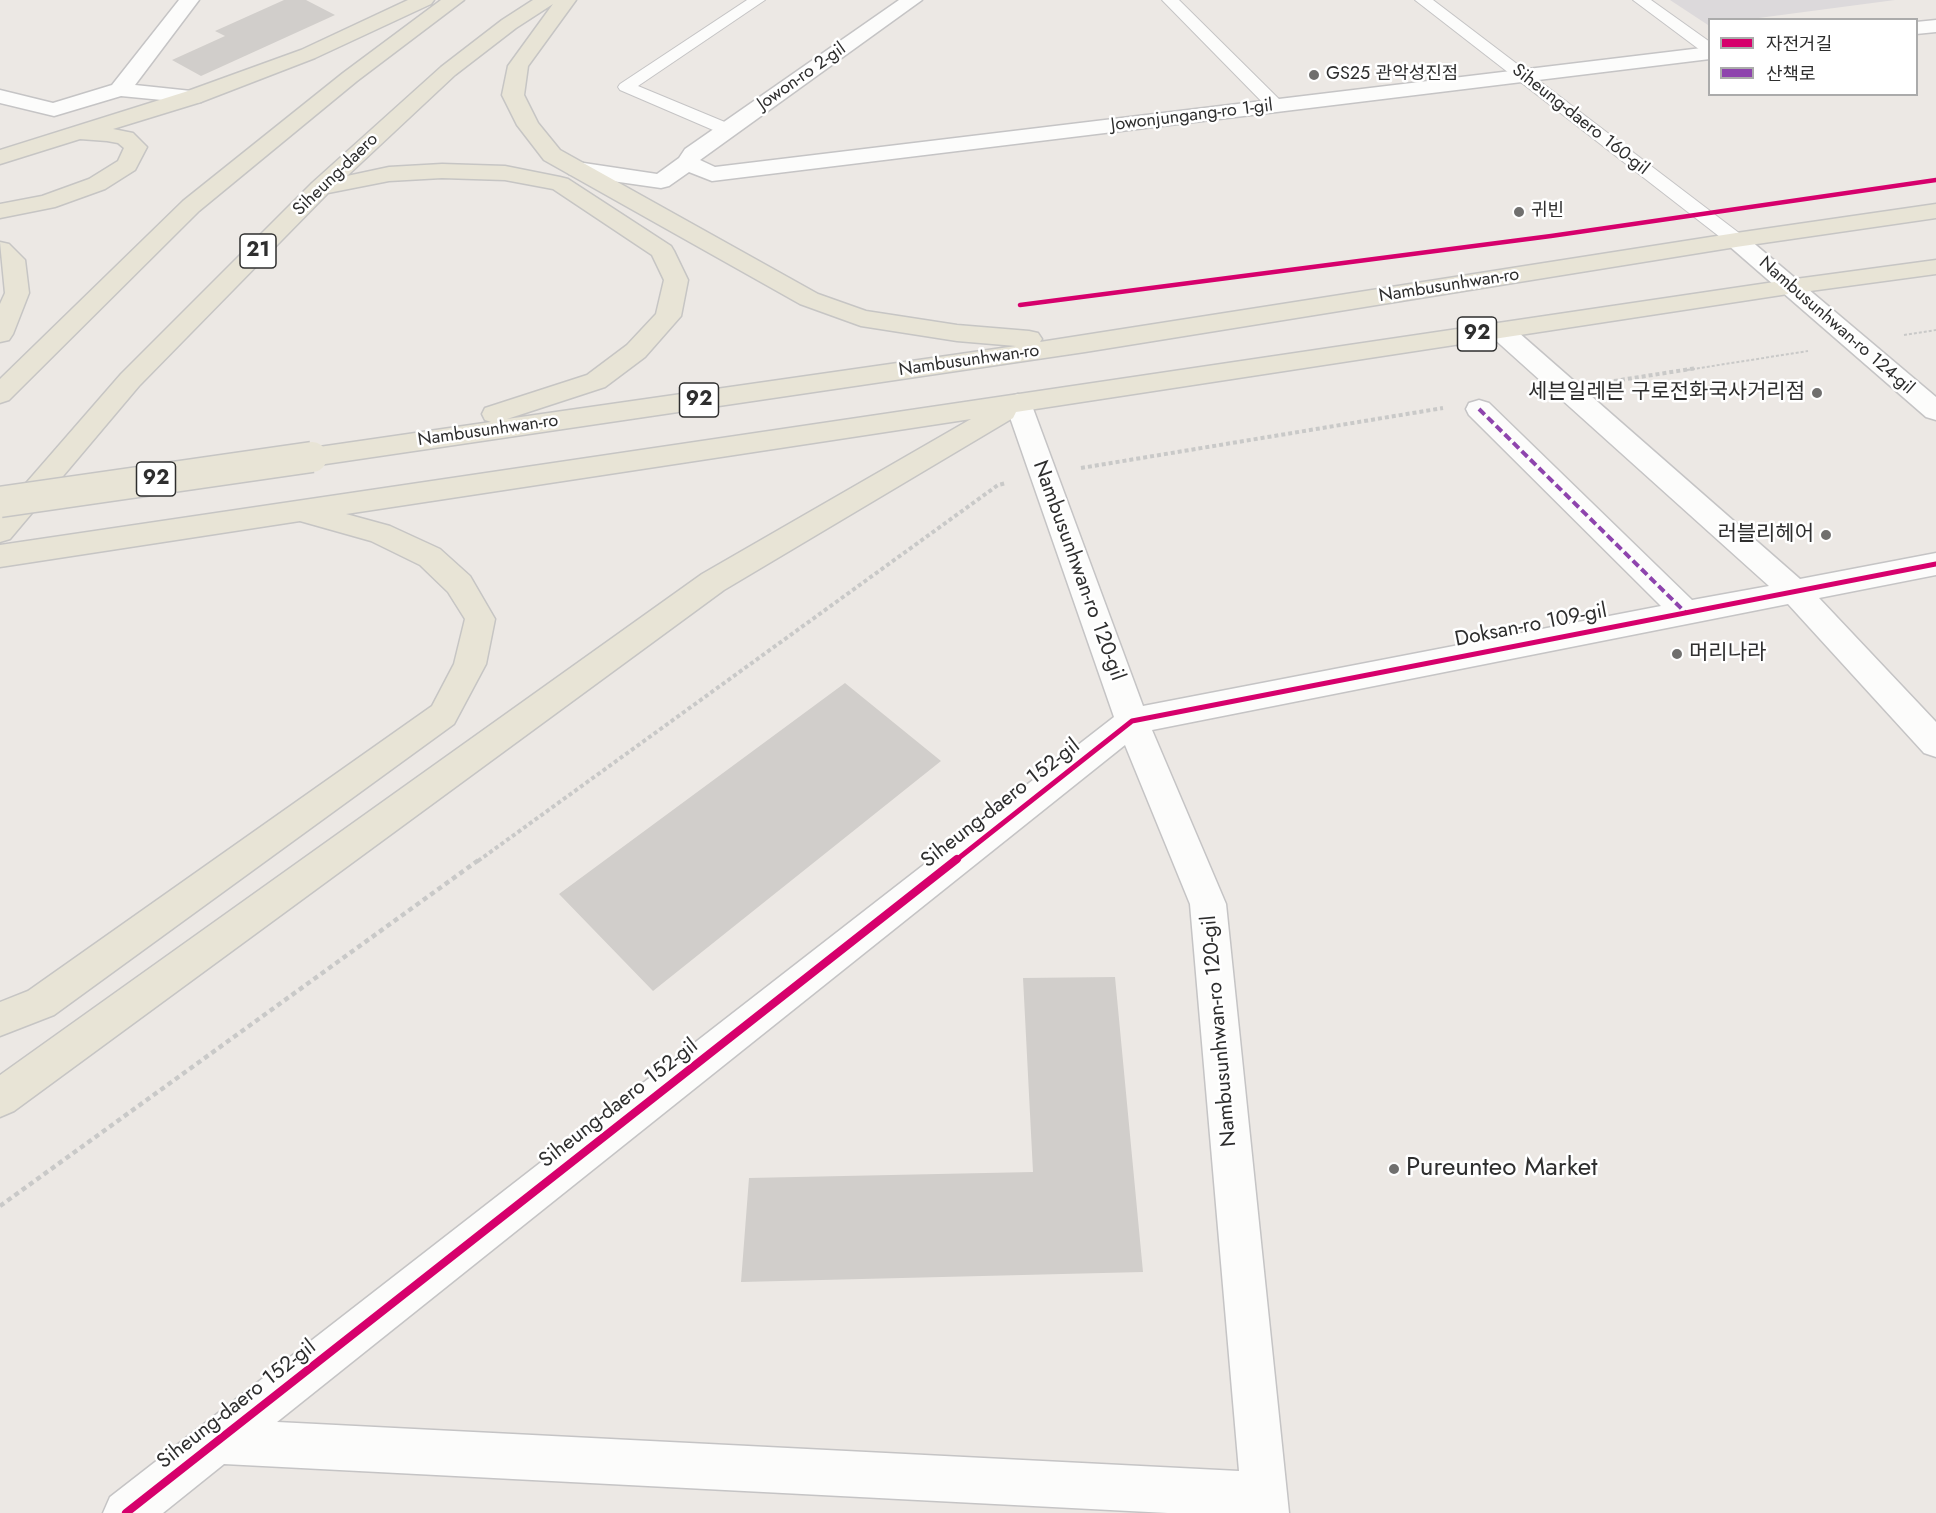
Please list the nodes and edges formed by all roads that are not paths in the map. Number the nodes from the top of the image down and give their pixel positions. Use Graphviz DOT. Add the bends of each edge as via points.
graph roads {
  1 [pos="189,0"];
  2 [pos="424,0"];
  3 [pos="454,0"];
  4 [pos="546,0"];
  5 [pos="566,0"];
  6 [pos="758,0"];
  7 [pos="912,0"];
  8 [pos="1170,0"];
  9 [pos="1423,0"];
  10 [pos="1641,0"];
  11 [pos="1936,26"];
  12 [pos="1918,28"];
  13 [pos="1708,50"];
  14 [pos="1708,51"];
  15 [pos="1523,75"];
  16 [pos="120,90"];
  17 [pos="0,96"];
  18 [pos="193,98"];
  19 [pos="1276,106"];
  20 [pos="726,129"];
  21 [pos="70,135"];
  22 [pos="0,157"];
  23 [pos="690,158"];
  24 [pos="577,169"];
  25 [pos="320,188"];
  26 [pos="0,211"];
  27 [pos="1936,211"];
  28 [pos="1736,240"];
  29 [pos="0,249"];
  30 [pos="1936,267"];
  31 [pos="1788,287"];
  32 [pos="1501,331"];
  33 [pos="0,334"];
  34 [pos="1085,344"];
  35 [pos="0,394"];
  36 [pos="1018,403"];
  37 [pos="1479,409"];
  38 [pos="1936,411"];
  39 [pos="312,457"];
  40 [pos="0,502"];
  41 [pos="298,511"];
  42 [pos="0,532"];
  43 [pos="0,556"];
  44 [pos="1936,564"];
  45 [pos="1794,591"];
  46 [pos="1686,613"];
  47 [pos="1132,721"];
  48 [pos="1936,744"];
  49 [pos="0,1019"];
  50 [pos="0,1098"];
  51 [pos="218,1441"];
  52 [pos="1265,1504"];
  53 [pos="126,1513"];
  1 -- 16 [label="street"];
  2 -- 18 [label="main road" via="308,54"];
  3 -- 35 [label="main road" via="350,77 191,206"];
  4 -- 25 [label="main road, Siheung-daero / 21" via="448,71"];
  5 -- 24 [label="main road" via="518,66 513,95 528,125 552,155"];
  6 -- 20 [label="lane" via="626,87"];
  7 -- 20 [label="street, Jowon-ro 2-gil"];
  8 -- 19 [label="lane"];
  9 -- 15 [label="lane, Siheung-daero 160-gil"];
  10 -- 13 [label="lane"];
  11 -- 12 [label="street"];
  14 -- 15 [label="street, Jowonjungang-ro 1-gil"];
  15 -- 19 [label="street, Jowonjungang-ro 1-gil"];
  15 -- 28 [label="lane, Siheung-daero 160-gil"];
  16 -- 17 [label="street" via="54,110"];
  16 -- 18 [label="street"];
  18 -- 21 [label="main road"];
  19 -- 23 [label="street, Jowonjungang-ro 1-gil" via="712,174"];
  20 -- 23 [label="street, Jowon-ro 2-gil"];
  21 -- 22 [label="main road"];
  21 -- 26 [label="main road" via="107,134 125,138 136,147 127,165 97,184 48,202"];
  23 -- 24 [label="street, Jowon-ro 2-gil" via="661,182"];
  24 -- 34 [label="main road" via="809,298 861,318 957,333"];
  25 -- 39 [label="main road" via="389,174 442,171 505,173 560,184 662,251 676,280 668,316 636,351 596,381 470,423"];
  25 -- 42 [label="main road, Siheung-daero / 21" via="130,380"];
  27 -- 28 [label="main road, Nambusunhwan-ro / 92"];
  28 -- 31 [label="street, Nambusunhwan-ro 124-gil"];
  28 -- 34 [label="main road, Nambusunhwan-ro / 92"];
  29 -- 33 [label="main road" via="13,260 17,293"];
  30 -- 31 [label="main road, 92"];
  31 -- 32 [label="main road, 92"];
  31 -- 38 [label="street, Nambusunhwan-ro 124-gil"];
  32 -- 36 [label="main road, 92"];
  32 -- 45 [label="street"];
  34 -- 39 [label="main road, Nambusunhwan-ro / 92"];
  36 -- 41 [label="main road, 92"];
  36 -- 47 [label="street, Nambusunhwan-ro 120-gil"];
  36 -- 50 [label="main road" via="713,582"];
  37 -- 46 [label="street"];
  39 -- 40 [label="main road, Nambusunhwan-ro / 92, bridge"];
  41 -- 43 [label="main road, 92"];
  41 -- 49 [label="main road" via="380,533 430,557 459,584 480,619 470,664 443,715 41,1003"];
  44 -- 45 [label="street, Doksan-ro 109-gil"];
  45 -- 46 [label="street, Doksan-ro 109-gil"];
  45 -- 48 [label="street"];
  46 -- 47 [label="street, Doksan-ro 109-gil"];
  47 -- 51 [label="street, Siheung-daero 152-gil"];
  47 -- 52 [label="street, Nambusunhwan-ro 120-gil" via="1208,904"];
  51 -- 52 [label="street"];
  51 -- 53 [label="street, Siheung-daero 152-gil"];
}
